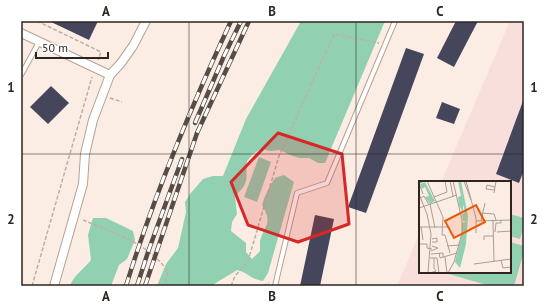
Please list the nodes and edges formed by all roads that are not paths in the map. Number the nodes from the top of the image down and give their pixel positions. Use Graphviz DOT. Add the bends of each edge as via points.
graph roads {
  1 [pos="146,21"];
  2 [pos="395,21"];
  3 [pos="21,33"];
  4 [pos="39,41"];
  5 [pos="110,75"];
  6 [pos="21,76"];
  7 [pos="54,286"];
  8 [pos="275,286"];
  1 -- 5 [label="street" via="122,63"];
  2 -- 8 [label="lane" via="327,183 297,193"];
  3 -- 4 [label="street"];
  4 -- 5 [label="street"];
  4 -- 6 [label="lane"];
  5 -- 7 [label="street" via="93,120 85,154 83,184"];
}
